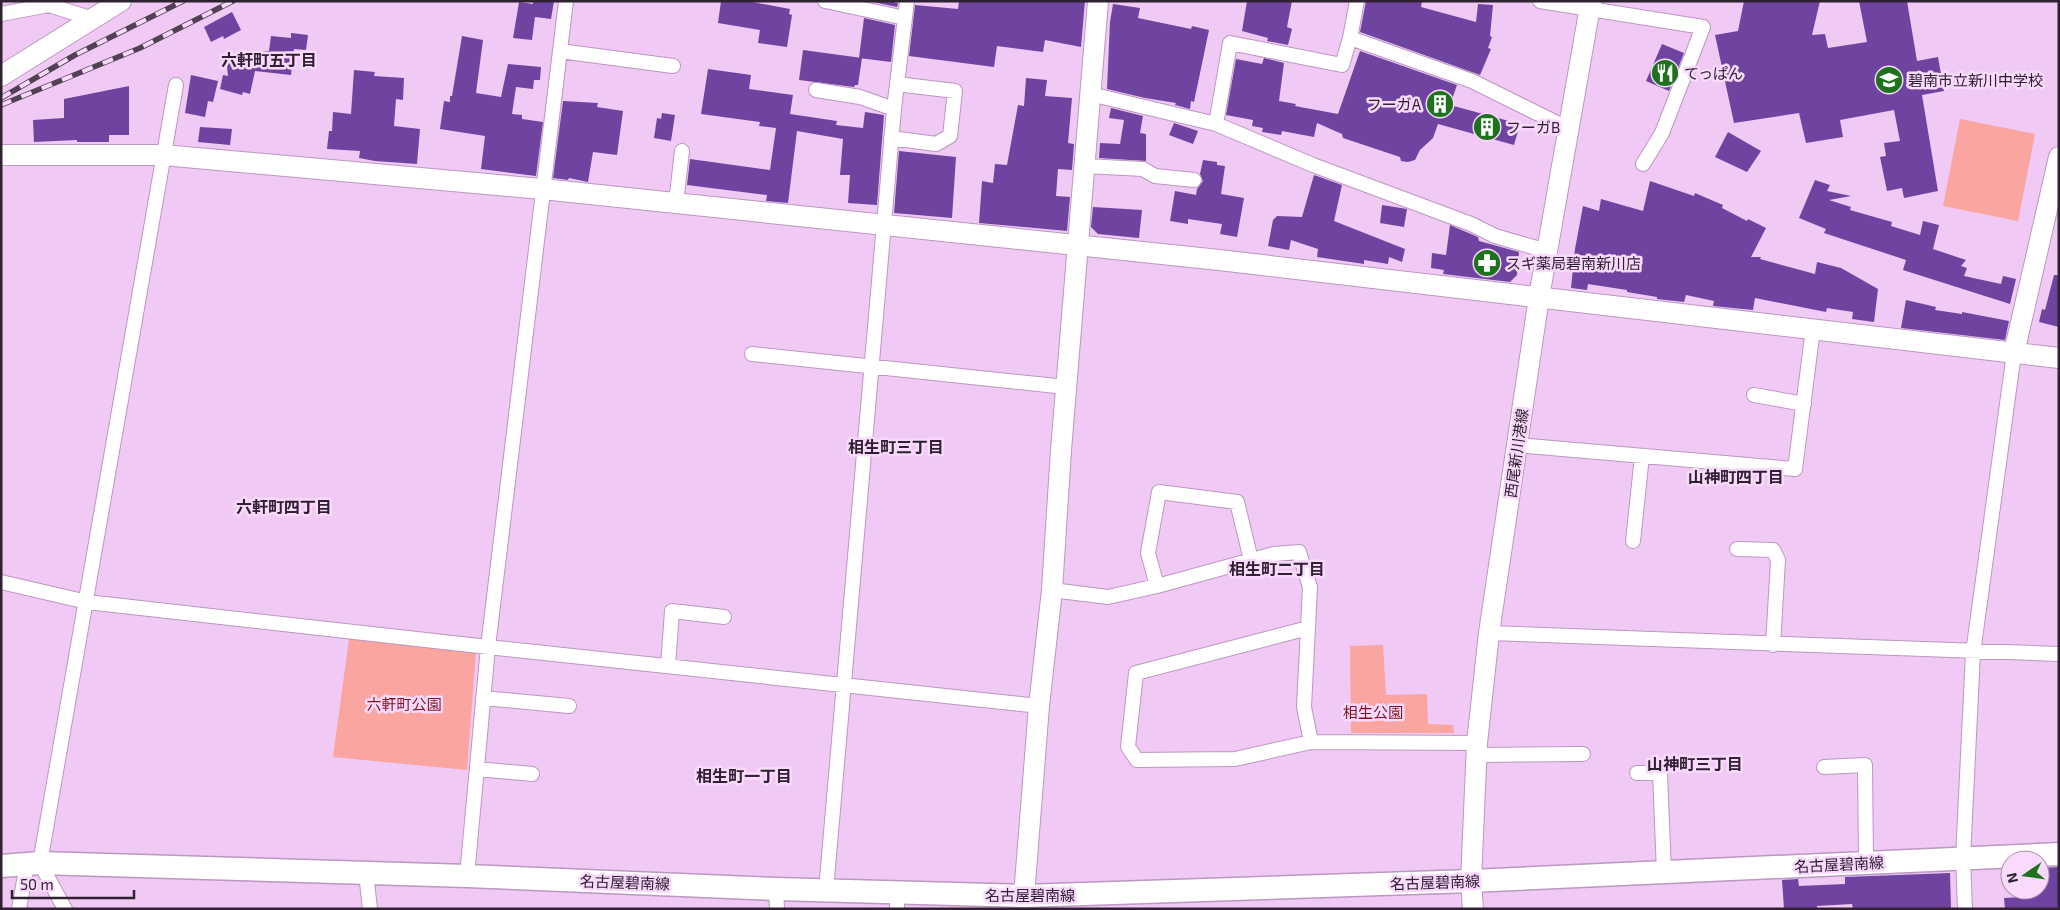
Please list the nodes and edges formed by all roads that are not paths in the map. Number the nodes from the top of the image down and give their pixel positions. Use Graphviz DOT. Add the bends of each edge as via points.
graph roads {
  1 [pos="121,1"];
  2 [pos="566,1"];
  3 [pos="825,1"];
  4 [pos="907,1"];
  5 [pos="1098,1"];
  6 [pos="1357,1"];
  7 [pos="1540,1"];
  8 [pos="1590,5"];
  9 [pos="1,14"];
  10 [pos="905,18"];
  11 [pos="93,19"];
  12 [pos="1350,38"];
  13 [pos="560,51"];
  14 [pos="673,66"];
  15 [pos="1,76"];
  16 [pos="176,84"];
  17 [pos="897,84"];
  18 [pos="816,90"];
  19 [pos="1090,94"];
  20 [pos="894,109"];
  21 [pos="1216,124"];
  22 [pos="1569,129"];
  23 [pos="891,138"];
  24 [pos="682,151"];
  25 [pos="1,155"];
  26 [pos="163,156"];
  27 [pos="2059,157"];
  28 [pos="1643,164"];
  29 [pos="1085,166"];
  30 [pos="1194,180"];
  31 [pos="542,188"];
  32 [pos="676,203"];
  33 [pos="884,225"];
  34 [pos="1078,246"];
  35 [pos="1547,251"];
  36 [pos="1539,297"];
  37 [pos="1813,330"];
  38 [pos="2014,353"];
  39 [pos="752,354"];
  40 [pos="2059,358"];
  41 [pos="871,367"];
  42 [pos="1066,387"];
  43 [pos="1754,395"];
  44 [pos="1804,404"];
  45 [pos="1517,445"];
  46 [pos="1642,456"];
  47 [pos="1633,541"];
  48 [pos="1737,549"];
  49 [pos="1251,560"];
  50 [pos="1,582"];
  51 [pos="1156,586"];
  52 [pos="1052,590"];
  53 [pos="87,602"];
  54 [pos="724,617"];
  55 [pos="1308,628"];
  56 [pos="1489,634"];
  57 [pos="1773,645"];
  58 [pos="488,647"];
  59 [pos="1973,653"];
  60 [pos="2059,654"];
  61 [pos="668,666"];
  62 [pos="843,686"];
  63 [pos="483,698"];
  64 [pos="569,706"];
  65 [pos="1039,706"];
  66 [pos="1311,742"];
  67 [pos="1477,749"];
  68 [pos="1584,754"];
  69 [pos="1824,767"];
  70 [pos="477,769"];
  71 [pos="1637,773"];
  72 [pos="532,774"];
  73 [pos="2059,854"];
  74 [pos="1963,858"];
  75 [pos="1866,863"];
  76 [pos="34,864"];
  77 [pos="1,866"];
  78 [pos="366,872"];
  79 [pos="1664,872"];
  80 [pos="467,876"];
  81 [pos="1471,881"];
  82 [pos="826,890"];
  83 [pos="776,899"];
  84 [pos="897,901"];
  85 [pos="1025,903"];
  86 [pos="19,909"];
  87 [pos="64,909"];
  88 [pos="370,909"];
  89 [pos="1473,909"];
  90 [pos="1966,909"];
  1 -- 11 [label="street"];
  2 -- 13 [label="street"];
  3 -- 10 [label="street"];
  4 -- 10 [label="street"];
  5 -- 19 [label="street"];
  6 -- 12 [label="street"];
  7 -- 8 [label="street"];
  8 -- 22 [label="street, 西尾新川港線"];
  8 -- 28 [label="street" via="1703,27 1662,133"];
  9 -- 11 [label="street" via="49,5"];
  10 -- 17 [label="street"];
  11 -- 15 [label="street"];
  12 -- 21 [label="street" via="1342,65 1230,43"];
  12 -- 22 [label="street" via="1472,81"];
  13 -- 14 [label="street"];
  13 -- 31 [label="street"];
  16 -- 26 [label="street"];
  17 -- 20 [label="street"];
  17 -- 23 [label="street" via="955,90 950,136 936,144"];
  18 -- 20 [label="street" via="860,97"];
  19 -- 21 [label="street"];
  19 -- 29 [label="street"];
  20 -- 23 [label="street"];
  21 -- 35 [label="street" via="1495,236"];
  22 -- 35 [label="street, 西尾新川港線"];
  23 -- 33 [label="street"];
  24 -- 32 [label="street"];
  25 -- 26 [label="street"];
  26 -- 31 [label="street"];
  26 -- 53 [label="street"];
  27 -- 38 [label="street"];
  29 -- 30 [label="street" via="1143,169 1155,176"];
  29 -- 34 [label="street"];
  31 -- 32 [label="street"];
  31 -- 58 [label="street"];
  32 -- 33 [label="street"];
  33 -- 34 [label="street"];
  33 -- 41 [label="street"];
  34 -- 36 [label="street"];
  34 -- 42 [label="street"];
  35 -- 36 [label="street, 西尾新川港線"];
  36 -- 37 [label="street"];
  36 -- 45 [label="street, 西尾新川港線"];
  37 -- 38 [label="street"];
  37 -- 44 [label="street"];
  38 -- 40 [label="street"];
  38 -- 59 [label="street"];
  39 -- 41 [label="street"];
  41 -- 42 [label="street"];
  41 -- 62 [label="street"];
  42 -- 52 [label="street"];
  43 -- 44 [label="street"];
  44 -- 46 [label="street" via="1795,469"];
  45 -- 46 [label="street"];
  45 -- 56 [label="street, 西尾新川港線"];
  46 -- 47 [label="street"];
  48 -- 57 [label="street" via="1773,550 1778,560"];
  49 -- 51 [label="street"];
  49 -- 51 [label="street" via="1237,502 1159,492 1148,552"];
  49 -- 55 [label="street" via="1299,552 1310,587"];
  50 -- 53 [label="street"];
  51 -- 52 [label="street" via="1108,597"];
  52 -- 65 [label="street"];
  53 -- 58 [label="street"];
  53 -- 76 [label="street"];
  54 -- 61 [label="street" via="672,611"];
  55 -- 66 [label="street" via="1304,707"];
  55 -- 66 [label="street" via="1136,673 1128,748 1137,760 1235,759"];
  56 -- 57 [label="street"];
  56 -- 67 [label="street, 西尾新川港線"];
  57 -- 59 [label="street"];
  58 -- 61 [label="street"];
  58 -- 63 [label="street"];
  59 -- 60 [label="street"];
  59 -- 74 [label="street"];
  61 -- 62 [label="street"];
  62 -- 65 [label="street"];
  62 -- 82 [label="street"];
  63 -- 64 [label="street"];
  63 -- 70 [label="street"];
  65 -- 85 [label="street"];
  66 -- 67 [label="street"];
  67 -- 68 [label="street"];
  67 -- 81 [label="street, 西尾新川港線"];
  69 -- 75 [label="street" via="1865,765"];
  70 -- 72 [label="street"];
  70 -- 80 [label="street"];
  71 -- 79 [label="street" via="1660,772"];
  73 -- 74 [label="main road, 名古屋碧南線"];
  74 -- 75 [label="main road, 名古屋碧南線"];
  74 -- 90 [label="street"];
  75 -- 79 [label="main road, 名古屋碧南線"];
  76 -- 77 [label="main road, 名古屋碧南線"];
  76 -- 78 [label="main road, 名古屋碧南線"];
  76 -- 86 [label="street"];
  76 -- 87 [label="street"];
  78 -- 80 [label="main road, 名古屋碧南線"];
  78 -- 88 [label="street"];
  79 -- 81 [label="main road, 名古屋碧南線"];
  80 -- 83 [label="main road, 名古屋碧南線"];
  81 -- 85 [label="main road, 名古屋碧南線"];
  81 -- 89 [label="street, 西尾新川港線"];
  82 -- 83 [label="main road, 名古屋碧南線"];
  82 -- 84 [label="main road, 名古屋碧南線"];
  84 -- 85 [label="main road, 名古屋碧南線"];
}
